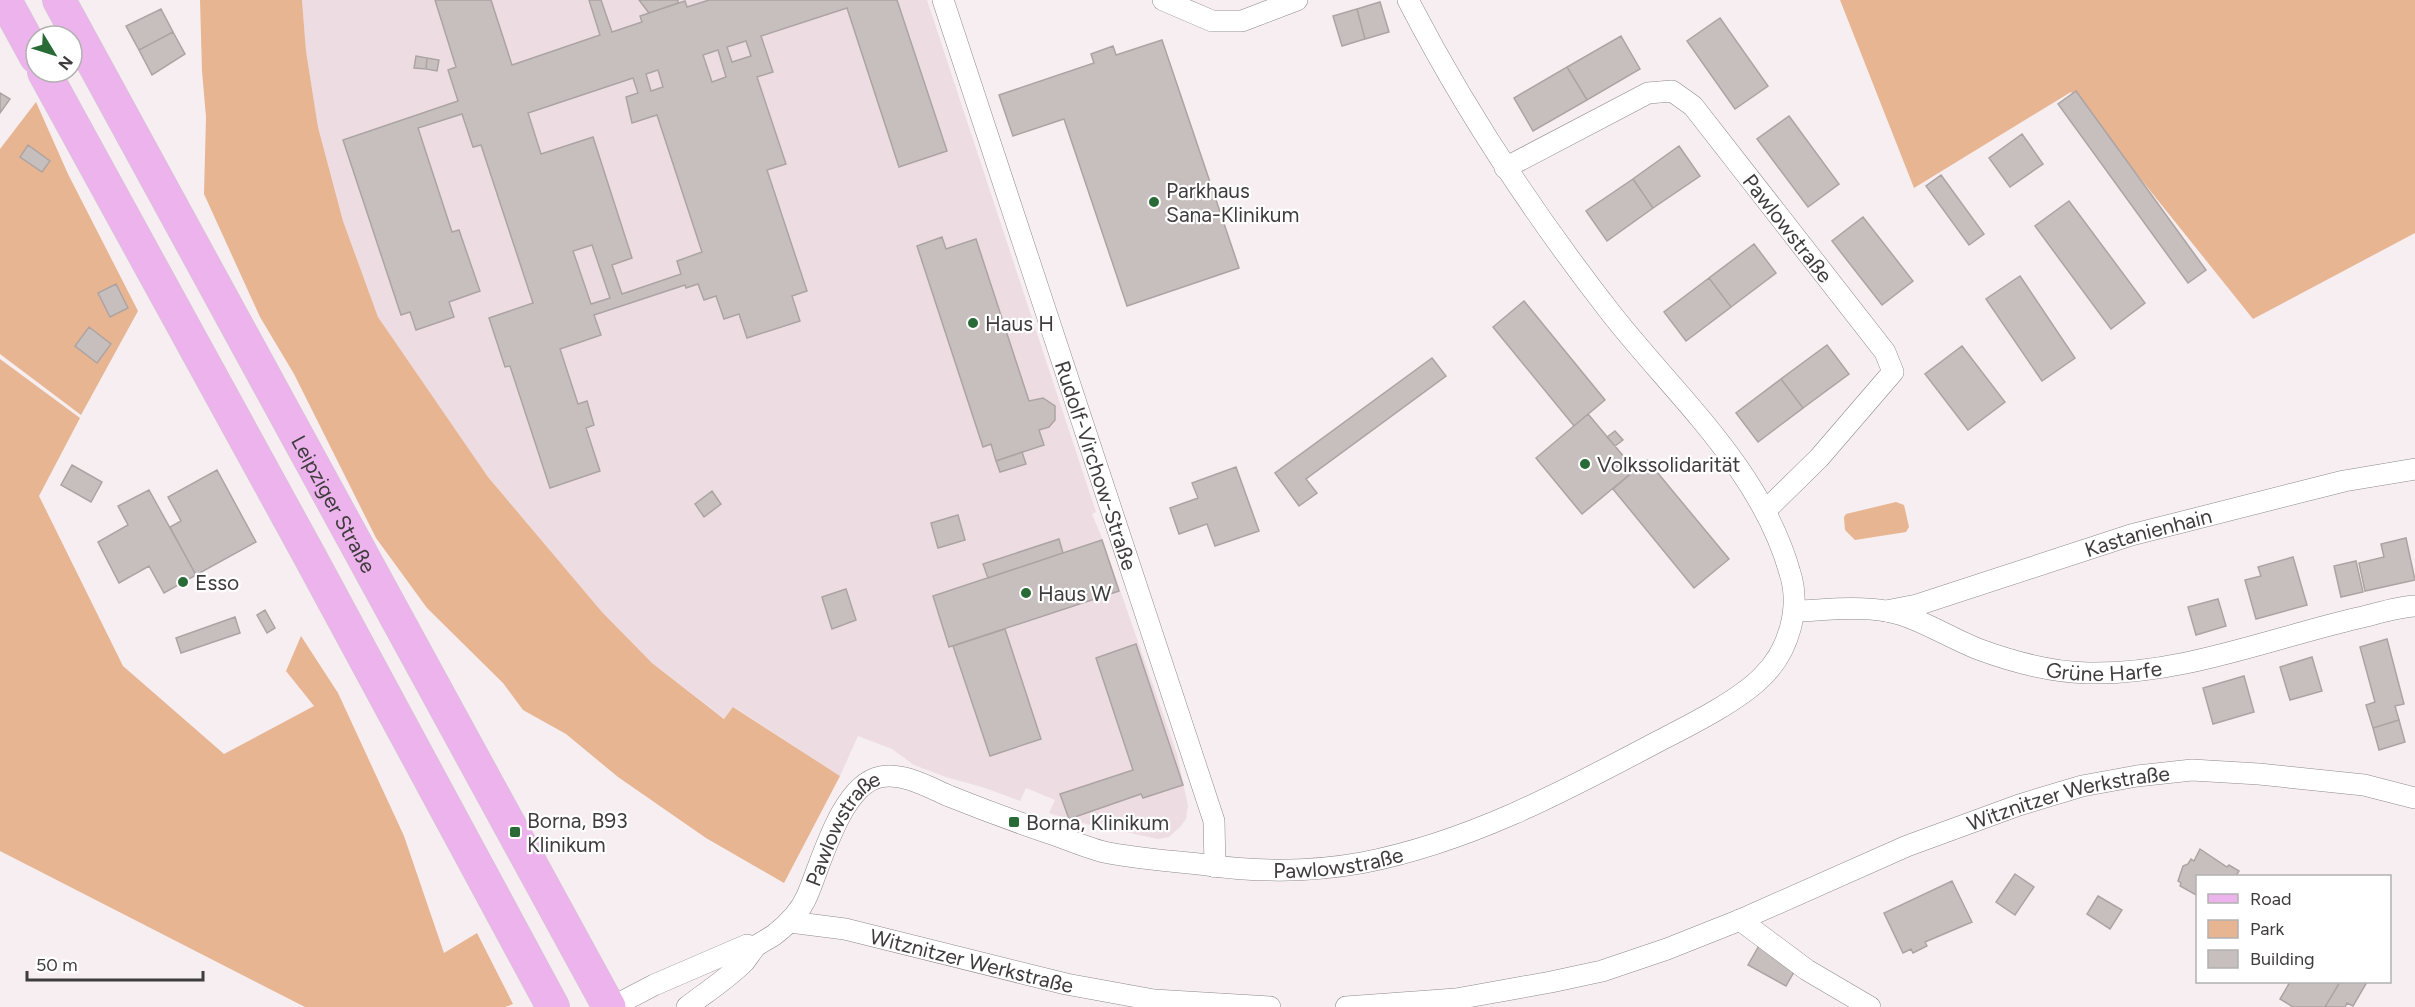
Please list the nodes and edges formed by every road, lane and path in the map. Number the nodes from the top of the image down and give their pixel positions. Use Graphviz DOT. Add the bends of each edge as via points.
graph roads {
  1 [pos="59,0"];
  2 [pos="943,0"];
  3 [pos="1163,0"];
  4 [pos="1297,0"];
  5 [pos="1408,0"];
  6 [pos="5,9"];
  7 [pos="24,38"];
  8 [pos="51,84"];
  9 [pos="1505,168"];
  10 [pos="2415,469"];
  11 [pos="1767,510"];
  12 [pos="2415,606"];
  13 [pos="1795,611"];
  14 [pos="1886,611"];
  15 [pos="2415,798"];
  16 [pos="1215,867"];
  17 [pos="1740,920"];
  18 [pos="790,921"];
  19 [pos="754,948"];
  20 [pos="553,1007"];
  21 [pos="611,1007"];
  22 [pos="687,1007"];
  23 [pos="1270,1007"];
  24 [pos="1346,1007"];
  25 [pos="1870,1007"];
  1 -- 21 [label="main road, Leipziger Straße"];
  2 -- 16 [label="street, Rudolf-Virchow-Straße" via="1214,821"];
  3 -- 4 [label="street" via="1212,21 1242,21"];
  5 -- 9 [label="street, Pawlowstraße" via="1444,70"];
  6 -- 7 [label="main road"];
  8 -- 20 [label="main road"];
  9 -- 11 [label="street, Pawlowstraße" via="1615,319 1736,464"];
  9 -- 11 [label="street, Pawlowstraße" via="1648,93 1672,92 1693,106 1885,352 1893,372"];
  10 -- 14 [label="street, Kastanienhain" via="2344,481 2131,535 1917,605"];
  11 -- 13 [label="street, Pawlowstraße" via="1792,576"];
  12 -- 14 [label="street, Grüne Harfe" via="2163,668 2087,673 2044,670"];
  13 -- 14 [label="street, Grüne Harfe"];
  13 -- 16 [label="street, Pawlowstraße" via="1785,645 1764,676 1687,726 1511,815 1443,841 1363,862 1280,870"];
  15 -- 17 [label="street, Witznitzer Werkstraße" via="2364,785 2259,774 2192,770 2137,776 2082,786 2019,805 1907,846"];
  16 -- 18 [label="street, Pawlowstraße" via="1103,851 1014,822 907,778 886,775 872,779 855,794 831,835 805,902"];
  17 -- 24 [label="street, Witznitzer Werkstraße" via="1602,971 1456,999"];
  17 -- 25 [label="street" via="1807,970"];
  18 -- 19 [label="street"];
  18 -- 23 [label="street, Witznitzer Werkstraße" via="845,929 1066,984 1154,1000"];
  19 -- 21 [label="street" via="747,945"];
  19 -- 22 [label="street" via="746,961"];
}
